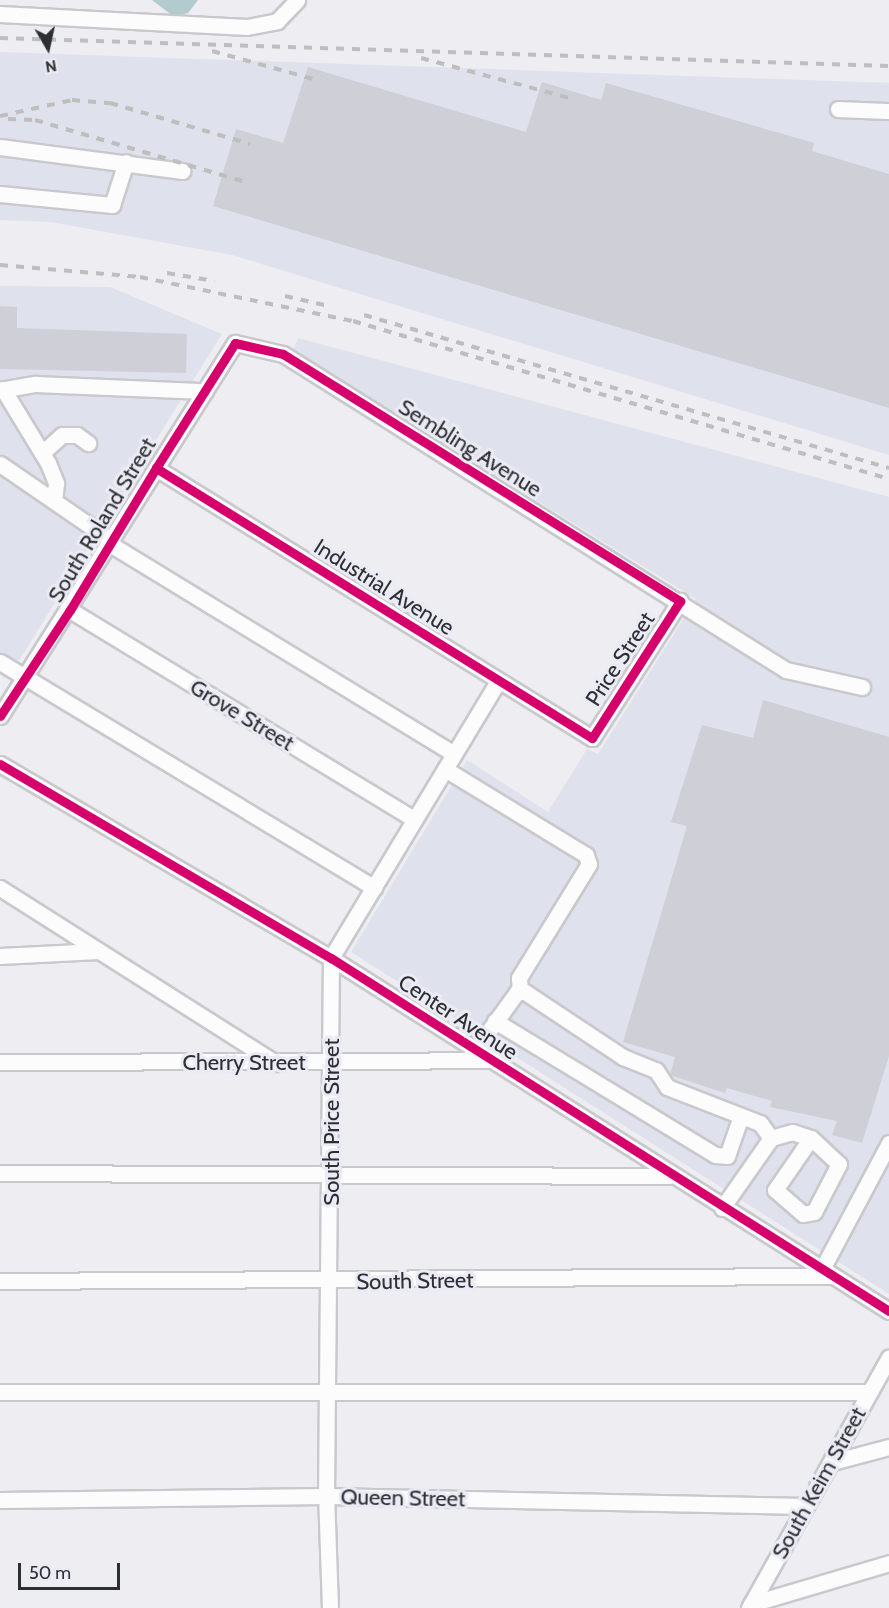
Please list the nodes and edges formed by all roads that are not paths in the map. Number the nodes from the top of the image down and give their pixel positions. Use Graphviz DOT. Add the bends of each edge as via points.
graph roads {
  1 [pos="297,0"];
  2 [pos="0,14"];
  3 [pos="838,109"];
  4 [pos="889,111"];
  5 [pos="0,147"];
  6 [pos="126,162"];
  7 [pos="182,171"];
  8 [pos="0,194"];
  9 [pos="235,343"];
  10 [pos="1,390"];
  11 [pos="205,391"];
  12 [pos="88,443"];
  13 [pos="42,453"];
  14 [pos="0,464"];
  15 [pos="156,468"];
  16 [pos="54,501"];
  17 [pos="111,543"];
  18 [pos="680,601"];
  19 [pos="70,610"];
  20 [pos="0,662"];
  21 [pos="25,678"];
  22 [pos="498,681"];
  23 [pos="862,687"];
  24 [pos="0,716"];
  25 [pos="592,738"];
  26 [pos="454,754"];
  27 [pos="0,764"];
  28 [pos="445,769"];
  29 [pos="414,819"];
  30 [pos="0,888"];
  31 [pos="374,888"];
  32 [pos="99,951"];
  33 [pos="0,956"];
  34 [pos="331,958"];
  35 [pos="520,992"];
  36 [pos="495,1021"];
  37 [pos="471,1055"];
  38 [pos="0,1062"];
  39 [pos="277,1064"];
  40 [pos="332,1064"];
  41 [pos="741,1116"];
  42 [pos="771,1138"];
  43 [pos="811,1138"];
  44 [pos="889,1143"];
  45 [pos="332,1172"];
  46 [pos="0,1173"];
  47 [pos="670,1176"];
  48 [pos="722,1208"];
  49 [pos="825,1273"];
  50 [pos="0,1281"];
  51 [pos="332,1281"];
  52 [pos="889,1311"];
  53 [pos="889,1357"];
  54 [pos="329,1390"];
  55 [pos="0,1392"];
  56 [pos="870,1392"];
  57 [pos="889,1446"];
  58 [pos="832,1462"];
  59 [pos="326,1496"];
  60 [pos="0,1500"];
  61 [pos="806,1506"];
  62 [pos="889,1563"];
  63 [pos="788,1600"];
  64 [pos="750,1606"];
  65 [pos="330,1608"];
  1 -- 2 [label="street" via="278,21 248,27"];
  3 -- 4 [label="street"];
  5 -- 6 [label="street"];
  6 -- 7 [label="street"];
  6 -- 8 [label="street" via="112,205"];
  9 -- 11 [label="street, South Roland Street"];
  9 -- 18 [label="street, Sembling Avenue" via="283,354"];
  10 -- 11 [label="street" via="35,384"];
  10 -- 13 [label="street"];
  11 -- 15 [label="street, South Roland Street"];
  12 -- 13 [label="street" via="78,435 62,435"];
  13 -- 16 [label="street" via="56,483"];
  14 -- 16 [label="street"];
  15 -- 17 [label="street, South Roland Street"];
  15 -- 22 [label="street, Industrial Avenue"];
  16 -- 17 [label="street"];
  17 -- 19 [label="street, South Roland Street"];
  17 -- 26 [label="street"];
  18 -- 23 [label="street, Sembling Avenue" via="786,670"];
  18 -- 25 [label="street, Price Street"];
  19 -- 21 [label="street, South Roland Street"];
  19 -- 29 [label="street, Grove Street"];
  20 -- 21 [label="street"];
  21 -- 24 [label="street, South Roland Street"];
  21 -- 31 [label="street"];
  22 -- 25 [label="street, Industrial Avenue"];
  22 -- 26 [label="street"];
  26 -- 28 [label="street"];
  27 -- 34 [label="street, Center Avenue"];
  28 -- 29 [label="street"];
  28 -- 35 [label="street" via="586,855 589,864 519,978"];
  29 -- 31 [label="street"];
  30 -- 32 [label="street"];
  31 -- 34 [label="street"];
  32 -- 33 [label="street"];
  32 -- 39 [label="street"];
  34 -- 37 [label="street, Center Avenue"];
  34 -- 40 [label="street, South Price Street"];
  35 -- 36 [label="street"];
  35 -- 41 [label="street" via="623,1057 656,1070 667,1087"];
  36 -- 37 [label="street"];
  36 -- 41 [label="street" via="715,1155 727,1156"];
  37 -- 40 [label="street, Cherry Street"];
  37 -- 47 [label="street, Center Avenue" via="489,1060"];
  38 -- 39 [label="street, Cherry Street"];
  39 -- 40 [label="street, Cherry Street"];
  40 -- 45 [label="street, South Price Street"];
  41 -- 42 [label="street" via="760,1123"];
  42 -- 43 [label="street" via="792,1132"];
  42 -- 48 [label="street"];
  43 -- 43 [label="street" via="839,1164 814,1212 803,1214 775,1190"];
  44 -- 49 [label="street"];
  45 -- 46 [label="street"];
  45 -- 47 [label="street"];
  45 -- 51 [label="street, South Price Street"];
  47 -- 48 [label="street, Center Avenue"];
  48 -- 49 [label="street, Center Avenue"];
  49 -- 51 [label="street, South Street"];
  49 -- 52 [label="street, Center Avenue"];
  50 -- 51 [label="street, South Street"];
  51 -- 54 [label="street, South Price Street"];
  53 -- 56 [label="street, South Keim Street"];
  54 -- 55 [label="street"];
  54 -- 56 [label="street"];
  54 -- 59 [label="street, South Price Street"];
  56 -- 58 [label="street, South Keim Street"];
  57 -- 58 [label="street"];
  58 -- 61 [label="street, South Keim Street"];
  59 -- 60 [label="street, Queen Street"];
  59 -- 61 [label="street, Queen Street"];
  59 -- 65 [label="street, South Price Street"];
  61 -- 64 [label="street, South Keim Street"];
  62 -- 63 [label="street"];
  63 -- 64 [label="street"];
}
